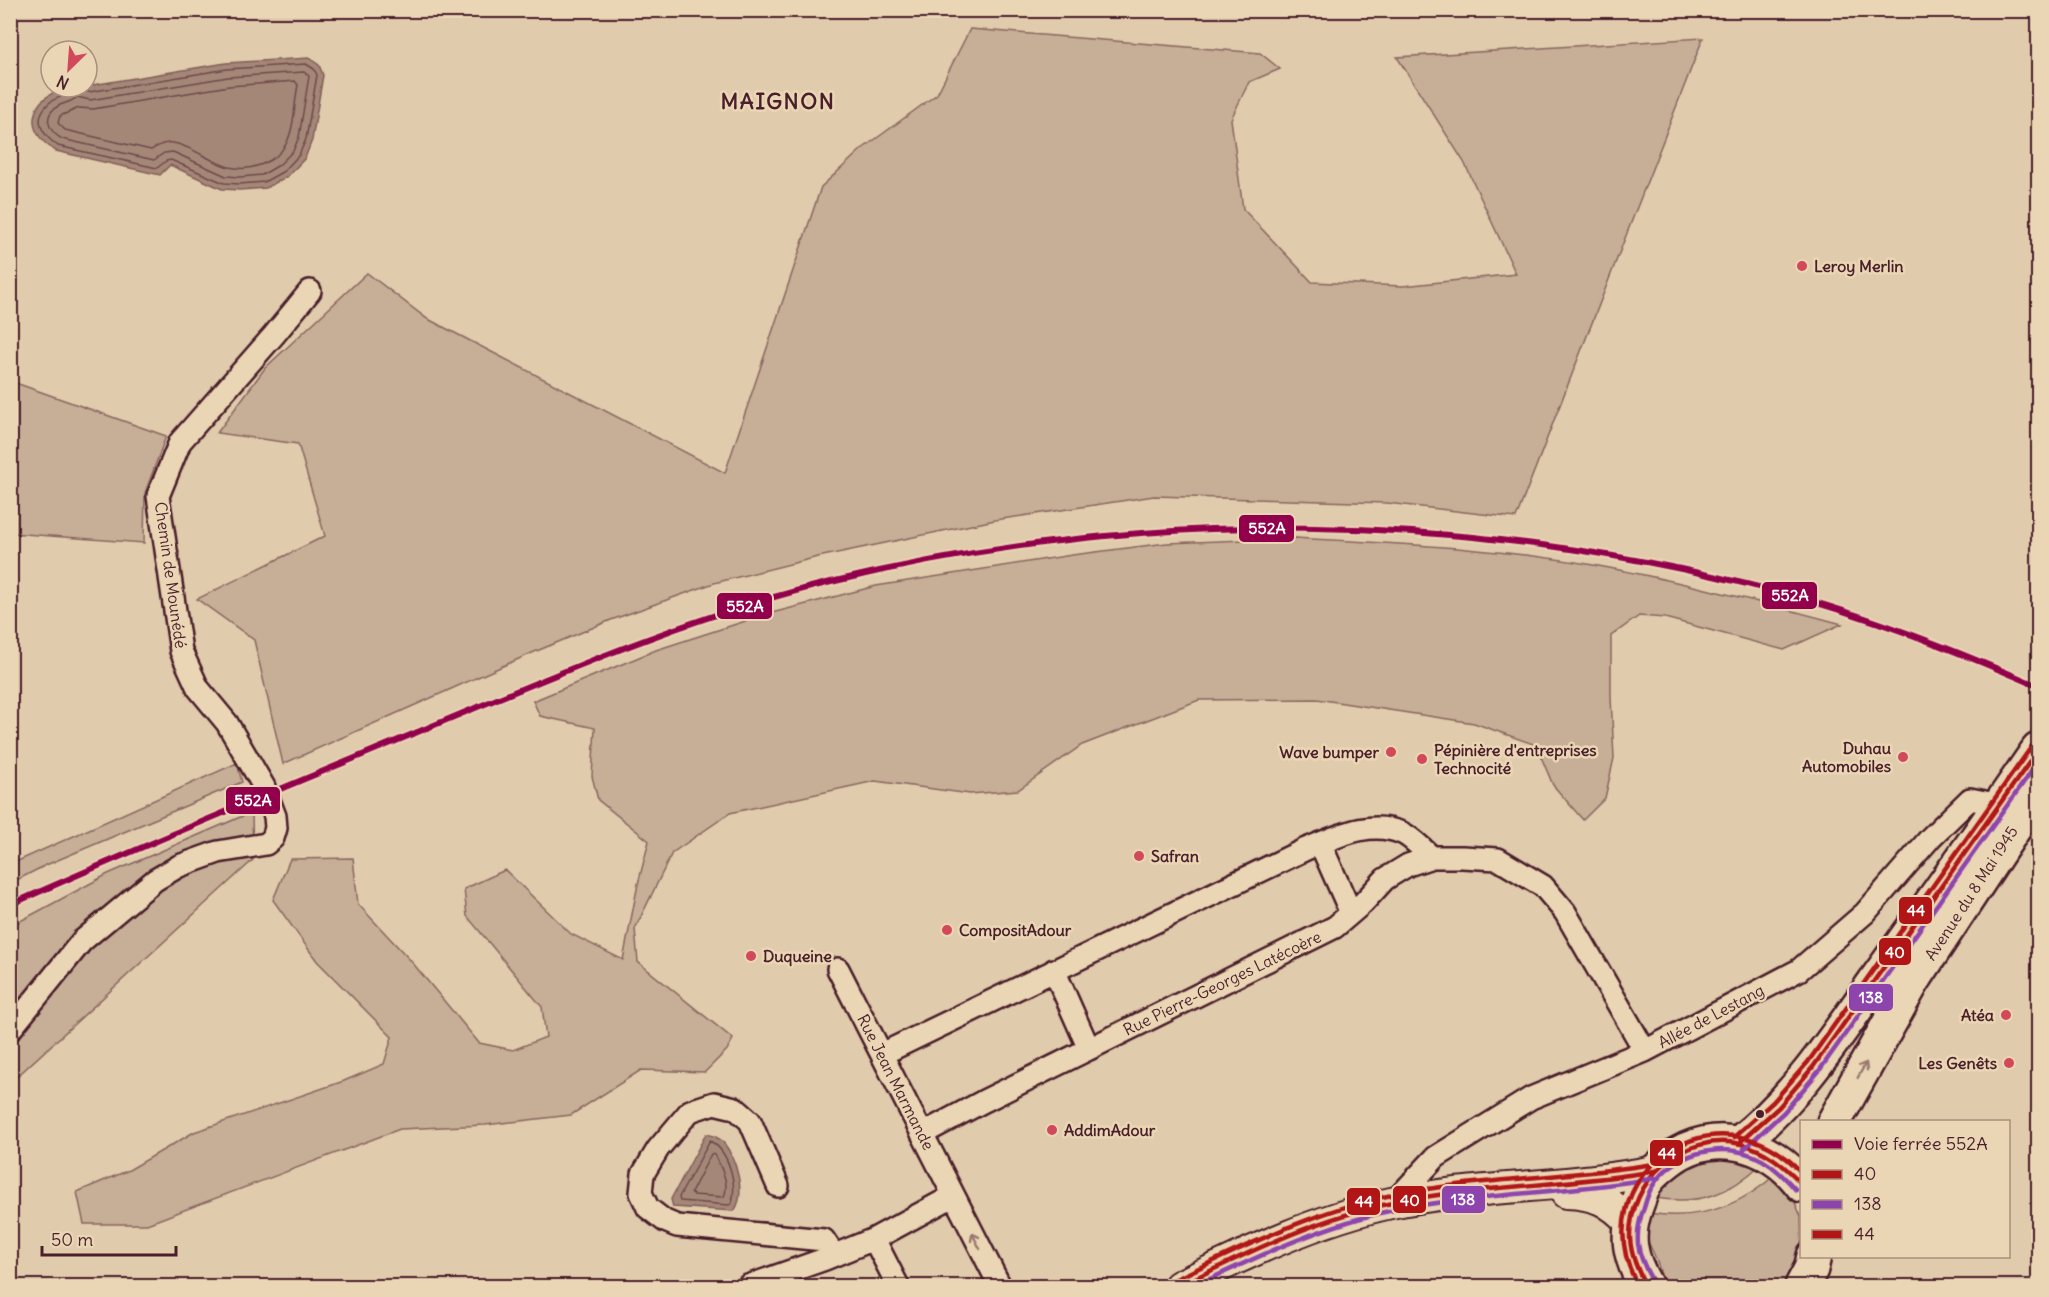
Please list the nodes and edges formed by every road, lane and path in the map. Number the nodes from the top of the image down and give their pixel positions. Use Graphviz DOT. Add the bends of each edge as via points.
graph roads {
  1 [pos="310,291"];
  2 [pos="2038,750"];
  3 [pos="2026,802"];
  4 [pos="1320,843"];
  5 [pos="1432,857"];
  6 [pos="1351,913"];
  7 [pos="838,969"];
  8 [pos="1054,970"];
  9 [pos="10,1030"];
  10 [pos="1089,1049"];
  11 [pos="1644,1051"];
  12 [pos="882,1054"];
  13 [pos="1835,1120"];
  14 [pos="922,1134"];
  15 [pos="1739,1143"];
  16 [pos="1655,1171"];
  17 [pos="1800,1182"];
  18 [pos="778,1186"];
  19 [pos="1476,1192"];
  20 [pos="953,1196"];
  21 [pos="1393,1203"];
  22 [pos="1630,1222"];
  23 [pos="874,1239"];
  24 [pos="834,1255"];
  25 [pos="1637,1281"];
  26 [pos="748,1287"];
  27 [pos="898,1287"];
  28 [pos="1000,1287"];
  29 [pos="1179,1287"];
  1 -- 9 [label="street, Chemin de Mounédé" via="180,442 158,496 181,651 198,688 227,723 264,787 275,816 273,838 266,844 218,852 179,866 155,880 82,941"];
  2 -- 3 [label="main road, Avenue du 8 Mai 1945"];
  3 -- 11 [label="street, Allée de Lestang" via="1970,799 1865,913 1799,970"];
  13 -- 3 [label="main road, Avenue du 8 Mai 1945, one-way" via="1913,981"];
  3 -- 15 [label="main road, Avenue du 8 Mai 1945" via="1798,1088"];
  4 -- 5 [label="street" via="1375,827 1403,833"];
  4 -- 6 [label="street"];
  4 -- 8 [label="street"];
  5 -- 6 [label="street, Rue Pierre-Georges Latécoère" via="1385,879"];
  5 -- 11 [label="street, Rue Pierre-Georges Latécoère" via="1498,860 1543,886 1565,912"];
  6 -- 10 [label="street, Rue Pierre-Georges Latécoère" via="1320,935"];
  7 -- 12 [label="street, Rue Jean Marmande"];
  8 -- 10 [label="street"];
  8 -- 12 [label="street"];
  10 -- 14 [label="street, Rue Pierre-Georges Latécoère"];
  11 -- 21 [label="street, Allée de Lestang" via="1531,1098 1501,1116 1436,1157"];
  12 -- 14 [label="street, Rue Jean Marmande"];
  14 -- 20 [label="street, Rue Jean Marmande"];
  15 -- 16 [label="main road" via="1708,1143 1679,1152"];
  15 -- 17 [label="main road" via="1766,1152 1790,1169"];
  16 -- 19 [label="main road"];
  16 -- 22 [label="main road" via="1645,1183"];
  18 -- 24 [label="street" via="750,1121 735,1108 714,1103 690,1111 658,1149 643,1174 641,1193 648,1208 677,1226 824,1240"];
  19 -- 21 [label="main road"];
  19 -- 22 [label="main road" via="1580,1193 1605,1200"];
  20 -- 23 [label="street"];
  28 -- 20 [label="street, Rue Jean Marmande, one-way"];
  21 -- 29 [label="main road" via="1313,1226"];
  22 -- 25 [label="main road"];
  23 -- 24 [label="street"];
  23 -- 27 [label="street"];
  24 -- 26 [label="street"];
}
